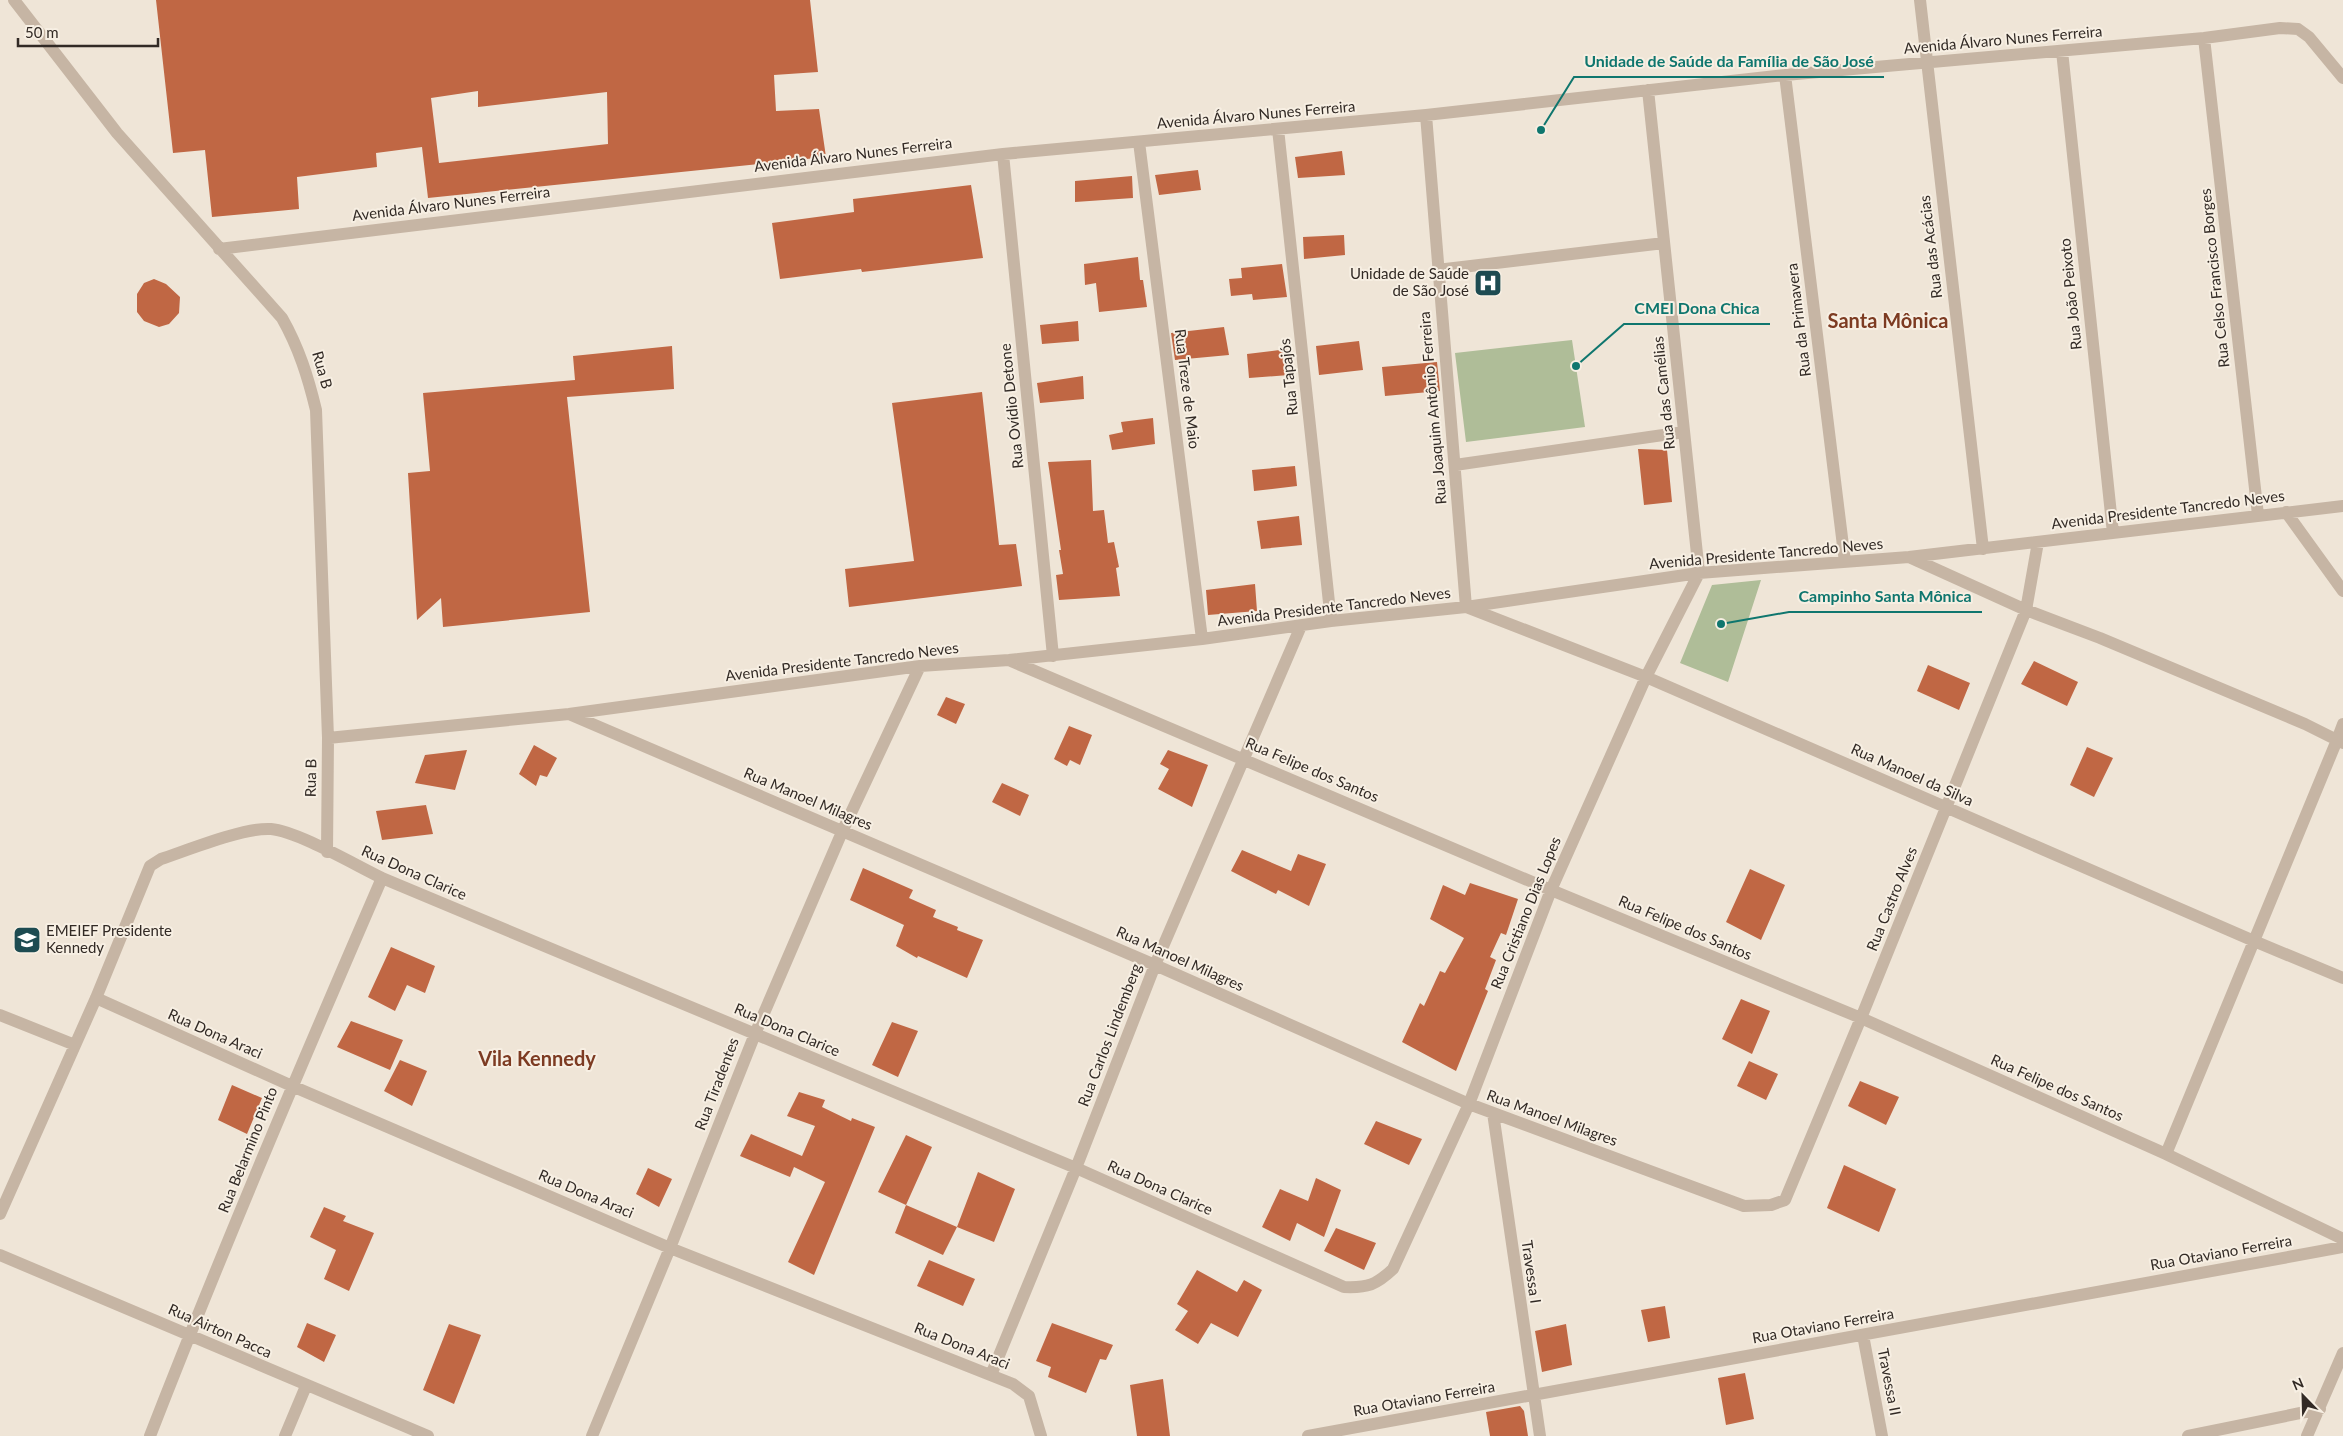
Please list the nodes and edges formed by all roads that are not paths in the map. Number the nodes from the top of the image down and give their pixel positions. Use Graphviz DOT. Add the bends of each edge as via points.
graph roads {
  1 [pos="14,0"];
  2 [pos="1920,0"];
  3 [pos="2204,38"];
  4 [pos="2062,51"];
  5 [pos="1926,63"];
  6 [pos="1785,75"];
  7 [pos="2342,76"];
  8 [pos="1648,90"];
  9 [pos="1426,116"];
  10 [pos="1278,129"];
  11 [pos="1140,142"];
  12 [pos="1003,154"];
  13 [pos="1664,243"];
  14 [pos="219,249"];
  15 [pos="1437,270"];
  16 [pos="1684,432"];
  17 [pos="1455,465"];
  18 [pos="2343,506"];
  19 [pos="2286,512"];
  20 [pos="2258,515"];
  21 [pos="2113,533"];
  22 [pos="2038,542"];
  23 [pos="1983,549"];
  24 [pos="1909,557"];
  25 [pos="1845,562"];
  26 [pos="1699,573"];
  27 [pos="2343,591"];
  28 [pos="1466,607"];
  29 [pos="2026,610"];
  30 [pos="1331,621"];
  31 [pos="1301,626"];
  32 [pos="1202,640"];
  33 [pos="1053,656"];
  34 [pos="1009,660"];
  35 [pos="920,666"];
  36 [pos="1646,677"];
  37 [pos="569,714"];
  38 [pos="2343,724"];
  39 [pos="328,738"];
  40 [pos="2340,741"];
  41 [pos="1245,759"];
  42 [pos="1946,808"];
  43 [pos="842,832"];
  44 [pos="327,852"];
  45 [pos="382,878"];
  46 [pos="1551,890"];
  47 [pos="2254,941"];
  48 [pos="1155,965"];
  49 [pos="2343,978"];
  50 [pos="96,998"];
  51 [pos="0,1015"];
  52 [pos="1861,1018"];
  53 [pos="755,1034"];
  54 [pos="75,1044"];
  55 [pos="292,1086"];
  56 [pos="1469,1104"];
  57 [pos="1493,1113"];
  58 [pos="2166,1154"];
  59 [pos="1076,1168"];
  60 [pos="1785,1200"];
  61 [pos="0,1214"];
  62 [pos="2343,1239"];
  63 [pos="2343,1247"];
  64 [pos="670,1248"];
  65 [pos="0,1254"];
  66 [pos="1393,1269"];
  67 [pos="189,1335"];
  68 [pos="1863,1335"];
  69 [pos="2343,1353"];
  70 [pos="991,1375"];
  71 [pos="306,1386"];
  72 [pos="1533,1396"];
  73 [pos="2320,1410"];
  74 [pos="150,1436"];
  75 [pos="285,1436"];
  76 [pos="428,1436"];
  77 [pos="592,1436"];
  78 [pos="1041,1436"];
  79 [pos="1308,1436"];
  80 [pos="1540,1436"];
  81 [pos="1882,1436"];
  82 [pos="2188,1436"];
  83 [pos="2307,1436"];
  1 -- 14 [label="street, Rua B" via="118,132"];
  2 -- 5 [label="street, Rua das Acácias"];
  3 -- 4 [label="street, Avenida Álvaro Nunes Ferreira"];
  3 -- 7 [label="street, Avenida Álvaro Nunes Ferreira" via="2280,28 2298,29 2309,37"];
  3 -- 20 [label="street, Rua Celso Francisco Borges"];
  4 -- 5 [label="street, Avenida Álvaro Nunes Ferreira"];
  4 -- 21 [label="street, Rua João Peixoto"];
  5 -- 6 [label="street, Avenida Álvaro Nunes Ferreira"];
  5 -- 23 [label="street, Rua das Acácias"];
  6 -- 8 [label="street, Avenida Álvaro Nunes Ferreira"];
  6 -- 25 [label="street, Rua da Primavera"];
  8 -- 9 [label="street, Avenida Álvaro Nunes Ferreira"];
  8 -- 13 [label="street, Rua das Camélias"];
  9 -- 10 [label="street, Avenida Álvaro Nunes Ferreira"];
  9 -- 15 [label="street, Rua Joaquim Antônio Ferreira"];
  10 -- 11 [label="street, Avenida Álvaro Nunes Ferreira"];
  10 -- 30 [label="street, Rua Tapajós"];
  11 -- 12 [label="street, Avenida Álvaro Nunes Ferreira"];
  11 -- 32 [label="street, Rua Treze de Maio"];
  12 -- 14 [label="street, Avenida Álvaro Nunes Ferreira"];
  12 -- 33 [label="street, Rua Ovídio Detone"];
  13 -- 15 [label="street"];
  13 -- 16 [label="street, Rua das Camélias"];
  14 -- 39 [label="street, Rua B" via="282,318 296,343 314,401"];
  15 -- 17 [label="street, Rua Joaquim Antônio Ferreira"];
  16 -- 17 [label="street"];
  16 -- 26 [label="street, Rua das Camélias"];
  17 -- 28 [label="street, Rua Joaquim Antônio Ferreira"];
  18 -- 19 [label="street, Avenida Presidente Tancredo Neves"];
  19 -- 20 [label="street, Avenida Presidente Tancredo Neves"];
  19 -- 27 [label="street"];
  20 -- 21 [label="street, Avenida Presidente Tancredo Neves"];
  21 -- 22 [label="street, Avenida Presidente Tancredo Neves"];
  22 -- 23 [label="street, Avenida Presidente Tancredo Neves"];
  22 -- 29 [label="street, Rua Castro Alves"];
  23 -- 24 [label="street, Avenida Presidente Tancredo Neves"];
  24 -- 25 [label="street, Avenida Presidente Tancredo Neves"];
  24 -- 29 [label="street"];
  25 -- 26 [label="street, Avenida Presidente Tancredo Neves"];
  26 -- 28 [label="street, Avenida Presidente Tancredo Neves"];
  26 -- 36 [label="street, Rua Cristiano Dias Lopes"];
  28 -- 30 [label="street, Avenida Presidente Tancredo Neves"];
  28 -- 36 [label="street, Rua Manoel da Silva"];
  29 -- 40 [label="street" via="2100,638"];
  29 -- 42 [label="street, Rua Castro Alves"];
  30 -- 31 [label="street, Avenida Presidente Tancredo Neves"];
  31 -- 32 [label="street, Avenida Presidente Tancredo Neves"];
  31 -- 41 [label="street, Rua Carlos Lindemberg"];
  32 -- 33 [label="street, Avenida Presidente Tancredo Neves"];
  33 -- 34 [label="street, Avenida Presidente Tancredo Neves"];
  34 -- 35 [label="street, Avenida Presidente Tancredo Neves"];
  34 -- 41 [label="street, Rua Felipe dos Santos"];
  35 -- 37 [label="street, Avenida Presidente Tancredo Neves"];
  35 -- 43 [label="street, Rua Tiradentes"];
  36 -- 42 [label="street, Rua Manoel da Silva"];
  36 -- 46 [label="street, Rua Cristiano Dias Lopes"];
  37 -- 39 [label="street, Avenida Presidente Tancredo Neves"];
  37 -- 43 [label="street, Rua Manoel Milagres"];
  38 -- 40 [label="street"];
  39 -- 44 [label="street, Rua B"];
  40 -- 47 [label="street"];
  41 -- 46 [label="street, Rua Felipe dos Santos"];
  41 -- 48 [label="street, Rua Carlos Lindemberg"];
  42 -- 47 [label="street, Rua Manoel da Silva"];
  42 -- 52 [label="street, Rua Castro Alves"];
  43 -- 48 [label="street, Rua Manoel Milagres"];
  43 -- 53 [label="street, Rua Tiradentes"];
  44 -- 45 [label="street, Rua Dona Clarice"];
  44 -- 50 [label="street, Rua Dona Clarice" via="288,832 270,829 253,830 161,859 150,866 143,880"];
  45 -- 53 [label="street, Rua Dona Clarice"];
  45 -- 55 [label="street, Rua Belarmino Pinto"];
  46 -- 52 [label="street, Rua Felipe dos Santos"];
  46 -- 56 [label="street, Rua Cristiano Dias Lopes"];
  47 -- 49 [label="street, Rua Manoel da Silva"];
  47 -- 58 [label="street"];
  48 -- 56 [label="street, Rua Manoel Milagres"];
  48 -- 59 [label="street, Rua Carlos Lindemberg"];
  50 -- 54 [label="street"];
  50 -- 55 [label="street, Rua Dona Araci"];
  51 -- 54 [label="street"];
  52 -- 58 [label="street, Rua Felipe dos Santos"];
  52 -- 60 [label="street, Rua Castro Alves"];
  53 -- 59 [label="street, Rua Dona Clarice"];
  53 -- 64 [label="street, Rua Tiradentes"];
  54 -- 61 [label="street"];
  55 -- 64 [label="street, Rua Dona Araci"];
  55 -- 67 [label="street, Rua Belarmino Pinto"];
  56 -- 57 [label="street, Rua Manoel Milagres"];
  56 -- 66 [label="street, Rua Cristiano Dias Lopes"];
  57 -- 60 [label="street, Rua Manoel Milagres" via="1744,1206 1771,1205"];
  57 -- 72 [label="street, Travessa I"];
  58 -- 62 [label="street, Rua Felipe dos Santos"];
  59 -- 66 [label="street, Rua Dona Clarice" via="1344,1288 1362,1288 1379,1283"];
  59 -- 70 [label="street, Rua Carlos Lindemberg"];
  63 -- 68 [label="street, Rua Otaviano Ferreira"];
  64 -- 70 [label="street, Rua Dona Araci"];
  64 -- 77 [label="street, Rua Tiradentes"];
  65 -- 67 [label="street, Rua Airton Pacca"];
  67 -- 71 [label="street, Rua Airton Pacca"];
  67 -- 74 [label="street, Rua Belarmino Pinto"];
  68 -- 72 [label="street, Rua Otaviano Ferreira"];
  68 -- 81 [label="street, Travessa II"];
  69 -- 73 [label="street"];
  70 -- 78 [label="street, Rua Dona Araci" via="1013,1384 1029,1396"];
  71 -- 75 [label="street"];
  71 -- 76 [label="street, Rua Airton Pacca"];
  72 -- 79 [label="street, Rua Otaviano Ferreira"];
  72 -- 80 [label="street, Travessa I"];
  73 -- 82 [label="street"];
  73 -- 83 [label="street"];
}
